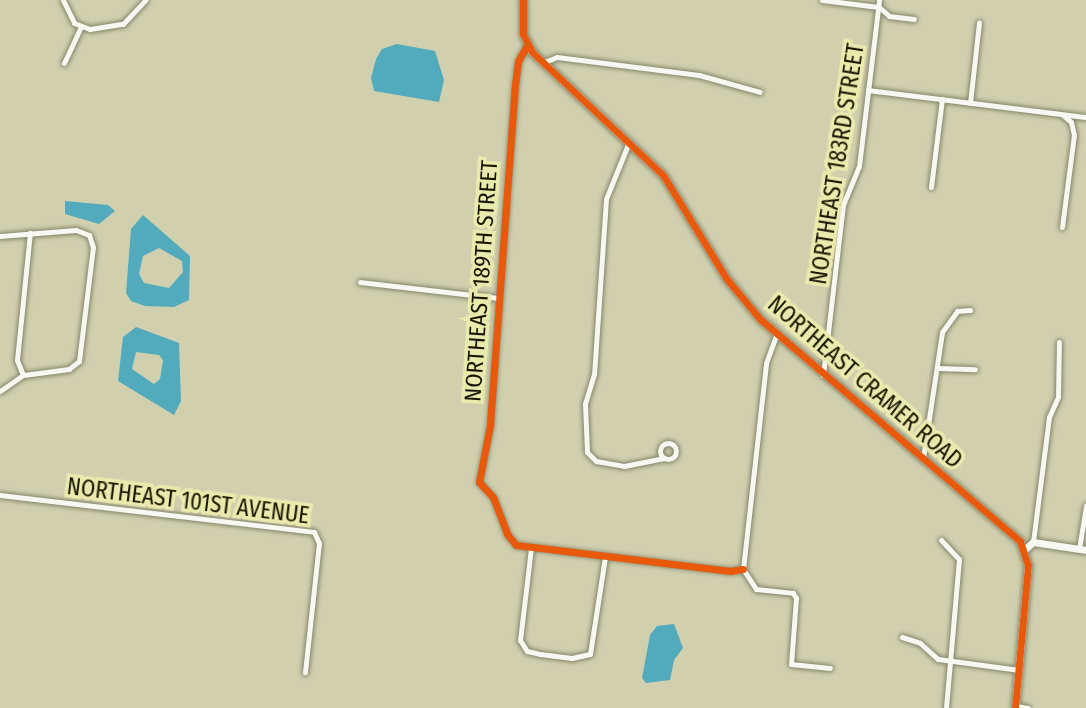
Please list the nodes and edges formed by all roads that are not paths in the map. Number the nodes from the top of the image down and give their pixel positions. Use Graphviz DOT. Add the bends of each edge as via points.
graph roads {
  1 [pos="63,0"];
  2 [pos="145,0"];
  3 [pos="523,0"];
  4 [pos="822,0"];
  5 [pos="879,0"];
  6 [pos="879,7"];
  7 [pos="914,19"];
  8 [pos="979,23"];
  9 [pos="81,27"];
  10 [pos="527,45"];
  11 [pos="64,62"];
  12 [pos="542,63"];
  13 [pos="868,90"];
  14 [pos="760,92"];
  15 [pos="942,99"];
  16 [pos="970,103"];
  17 [pos="1063,115"];
  18 [pos="1086,117"];
  19 [pos="629,142"];
  20 [pos="931,187"];
  21 [pos="1062,227"];
  22 [pos="30,233"];
  23 [pos="0,236"];
  24 [pos="360,282"];
  25 [pos="498,298"];
  26 [pos="970,310"];
  27 [pos="776,335"];
  28 [pos="1059,342"];
  29 [pos="938,368"];
  30 [pos="975,369"];
  31 [pos="23,375"];
  32 [pos="823,375"];
  33 [pos="0,391"];
  34 [pos="664,458"];
  35 [pos="923,458"];
  36 [pos="0,495"];
  37 [pos="1086,506"];
  38 [pos="941,540"];
  39 [pos="1033,542"];
  40 [pos="528,547"];
  41 [pos="1025,549"];
  42 [pos="1083,550"];
  43 [pos="605,557"];
  44 [pos="743,569"];
  45 [pos="902,636"];
  46 [pos="951,662"];
  47 [pos="830,668"];
  48 [pos="1019,670"];
  49 [pos="305,672"];
  50 [pos="1016,707"];
  51 [pos="946,708"];
  52 [pos="1028,708"];
  1 -- 9 [label="street" via="68,16"];
  2 -- 9 [label="street" via="132,19 106,28"];
  3 -- 10 [label="street, NORTHEAST 189TH STREET"];
  4 -- 6 [label="street"];
  5 -- 6 [label="street, NORTHEAST 183RD STREET"];
  6 -- 7 [label="street" via="889,16"];
  6 -- 13 [label="street, NORTHEAST 183RD STREET"];
  8 -- 16 [label="street"];
  9 -- 11 [label="street"];
  10 -- 12 [label="street, NORTHEAST CRAMER ROAD"];
  10 -- 25 [label="street, NORTHEAST 189TH STREET" via="518,61 515,84"];
  12 -- 14 [label="street" via="557,57 699,75"];
  12 -- 19 [label="street, NORTHEAST CRAMER ROAD"];
  13 -- 15 [label="street"];
  13 -- 32 [label="street, NORTHEAST 183RD STREET" via="859,166 843,205"];
  15 -- 16 [label="street"];
  15 -- 20 [label="street"];
  16 -- 17 [label="street"];
  17 -- 18 [label="street"];
  17 -- 21 [label="street" via="1071,122 1074,135"];
  19 -- 27 [label="street, NORTHEAST CRAMER ROAD" via="663,175 726,278"];
  19 -- 34 [label="street" via="606,199 594,374 585,404 587,453 596,461 624,466"];
  22 -- 23 [label="street"];
  22 -- 31 [label="street" via="17,360"];
  22 -- 31 [label="street" via="76,230 89,235 93,247 79,361 69,369"];
  24 -- 25 [label="street"];
  25 -- 40 [label="street, NORTHEAST 189TH STREET" via="490,425 478,480 497,503 508,534"];
  26 -- 29 [label="street" via="957,312 947,323"];
  27 -- 32 [label="street, NORTHEAST CRAMER ROAD"];
  27 -- 44 [label="street" via="766,363"];
  28 -- 39 [label="street" via="1058,397 1049,417"];
  29 -- 30 [label="street"];
  29 -- 35 [label="street"];
  31 -- 33 [label="street"];
  32 -- 35 [label="street, NORTHEAST CRAMER ROAD"];
  35 -- 41 [label="street, NORTHEAST CRAMER ROAD" via="1008,529"];
  36 -- 49 [label="street, NORTHEAST 101ST AVENUE" via="314,532 319,543"];
  37 -- 42 [label="street"];
  38 -- 46 [label="street" via="959,559"];
  39 -- 41 [label="street"];
  39 -- 42 [label="street"];
  40 -- 43 [label="street"];
  40 -- 43 [label="street" via="520,640 527,651 540,654 584,657 595,640"];
  41 -- 48 [label="street" via="1028,581"];
  43 -- 44 [label="street"];
  44 -- 47 [label="street" via="756,589 793,593 796,598 792,664"];
  45 -- 46 [label="street"];
  46 -- 48 [label="street"];
  46 -- 51 [label="street"];
  48 -- 50 [label="street"];
  50 -- 52 [label="street"];
}
